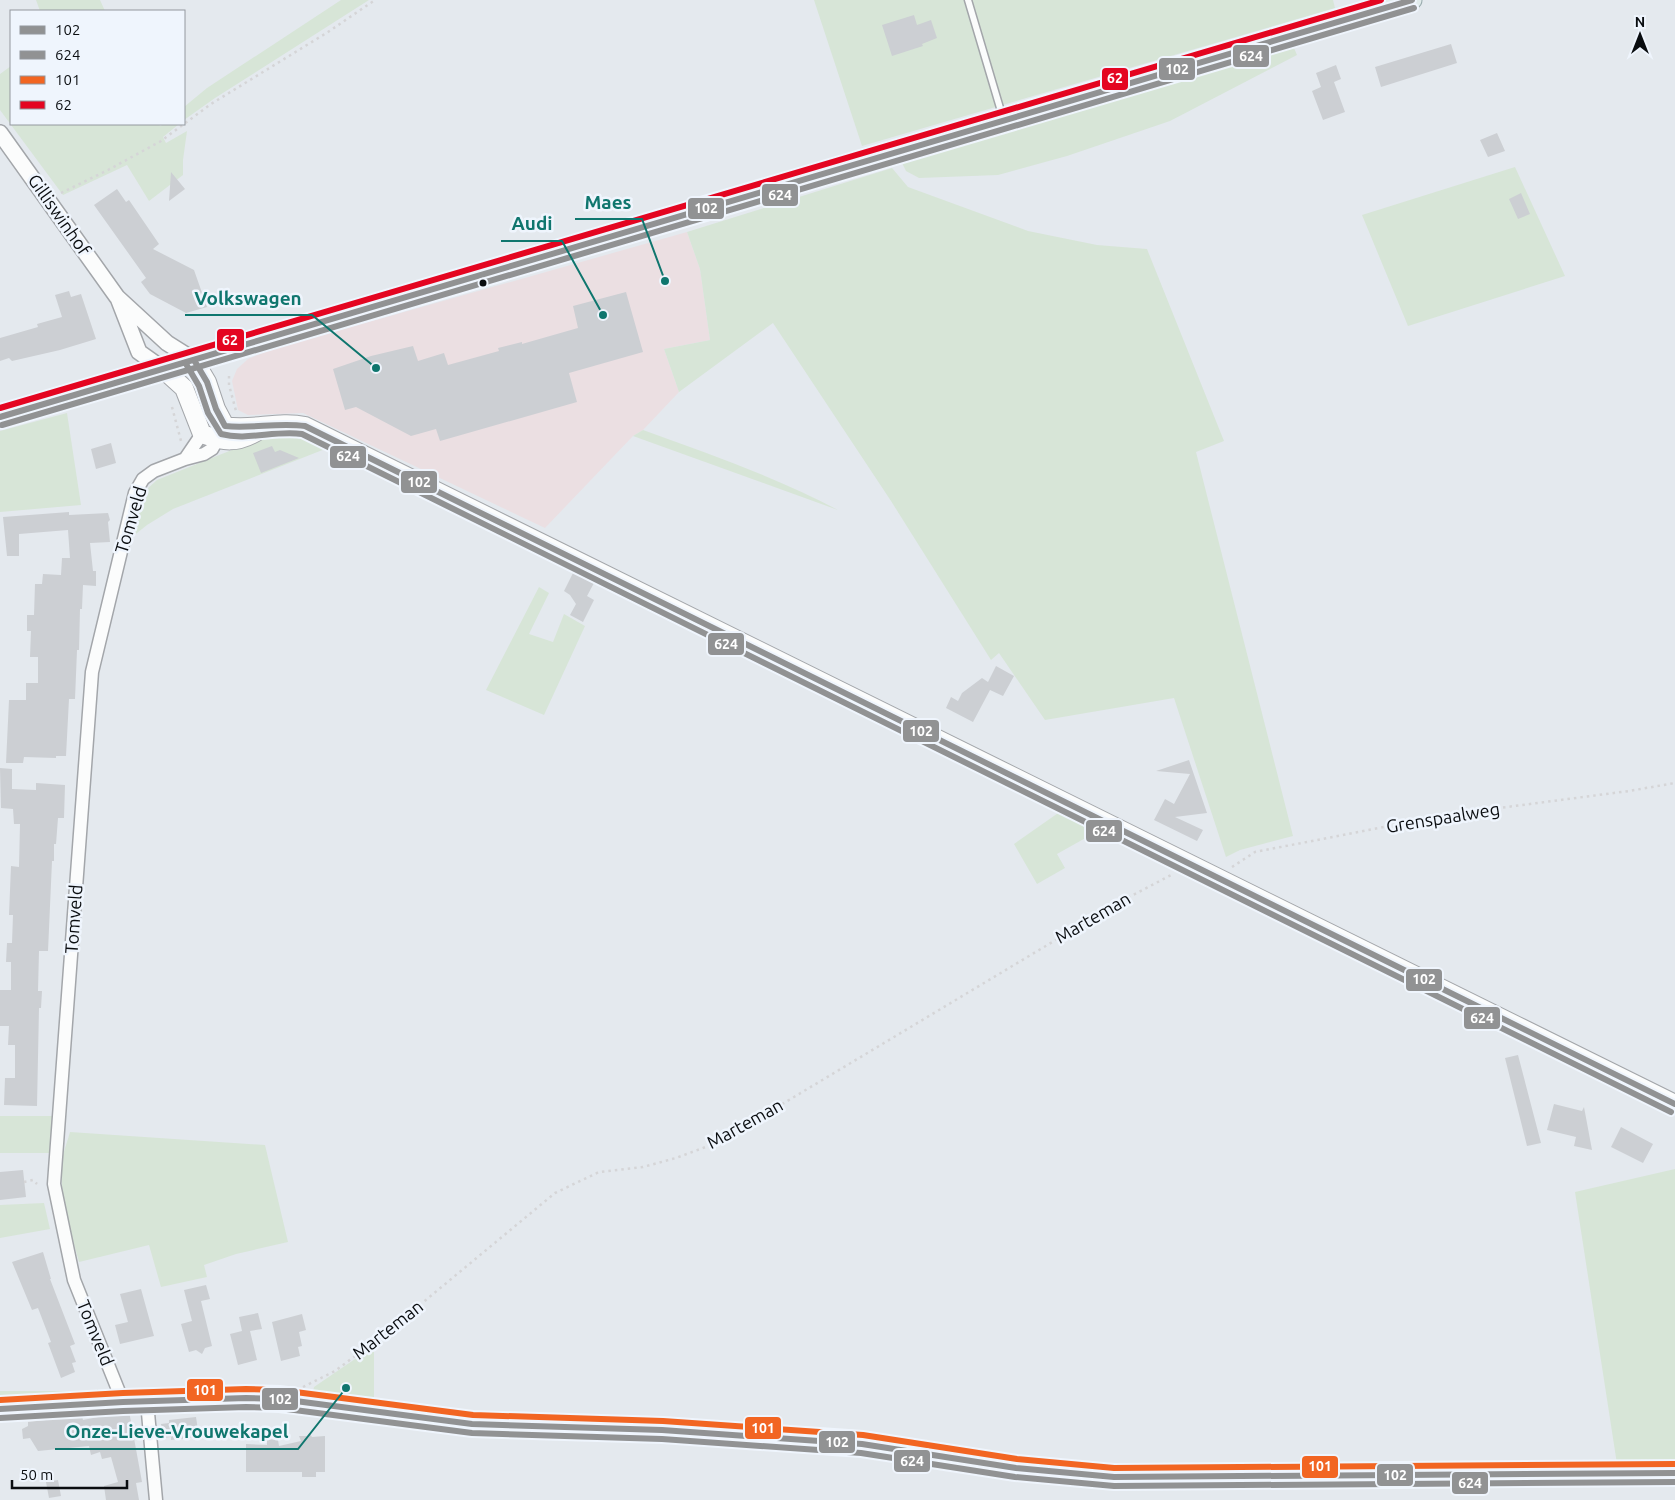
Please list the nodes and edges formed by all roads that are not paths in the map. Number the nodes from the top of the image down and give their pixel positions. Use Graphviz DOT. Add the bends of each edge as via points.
graph roads {
  1 [pos="968,0"];
  2 [pos="1412,0"];
  3 [pos="1004,121"];
  4 [pos="0,133"];
  5 [pos="117,297"];
  6 [pos="194,360"];
  7 [pos="163,369"];
  8 [pos="0,417"];
  9 [pos="215,433"];
  10 [pos="1675,1104"];
  11 [pos="122,1402"];
  12 [pos="147,1402"];
  13 [pos="0,1409"];
  14 [pos="1675,1472"];
  15 [pos="156,1500"];
  1 -- 3 [label="lane"];
  2 -- 3 [label="main road"];
  3 -- 6 [label="main road"];
  4 -- 5 [label="street, Gilliswinhof"];
  5 -- 6 [label="street, Gilliswinhof" via="167,344"];
  5 -- 7 [label="street, Gilliswinhof" via="138,352"];
  6 -- 7 [label="main road"];
  6 -- 9 [label="main road, Gilliswinhof" via="207,382 216,409"];
  7 -- 8 [label="main road"];
  7 -- 9 [label="main road, Gilliswinhof" via="184,388"];
  9 -- 10 [label="main road" via="230,441 246,439 265,426 280,423 305,426"];
  9 -- 11 [label="street, Tomveld" via="185,459 143,478 135,493 92,672 54,1184 74,1280"];
  11 -- 12 [label="street"];
  11 -- 13 [label="street"];
  12 -- 14 [label="street" via="280,1399 472,1424 662,1430 862,1444 1016,1468 1114,1477"];
  12 -- 15 [label="street"];
}
